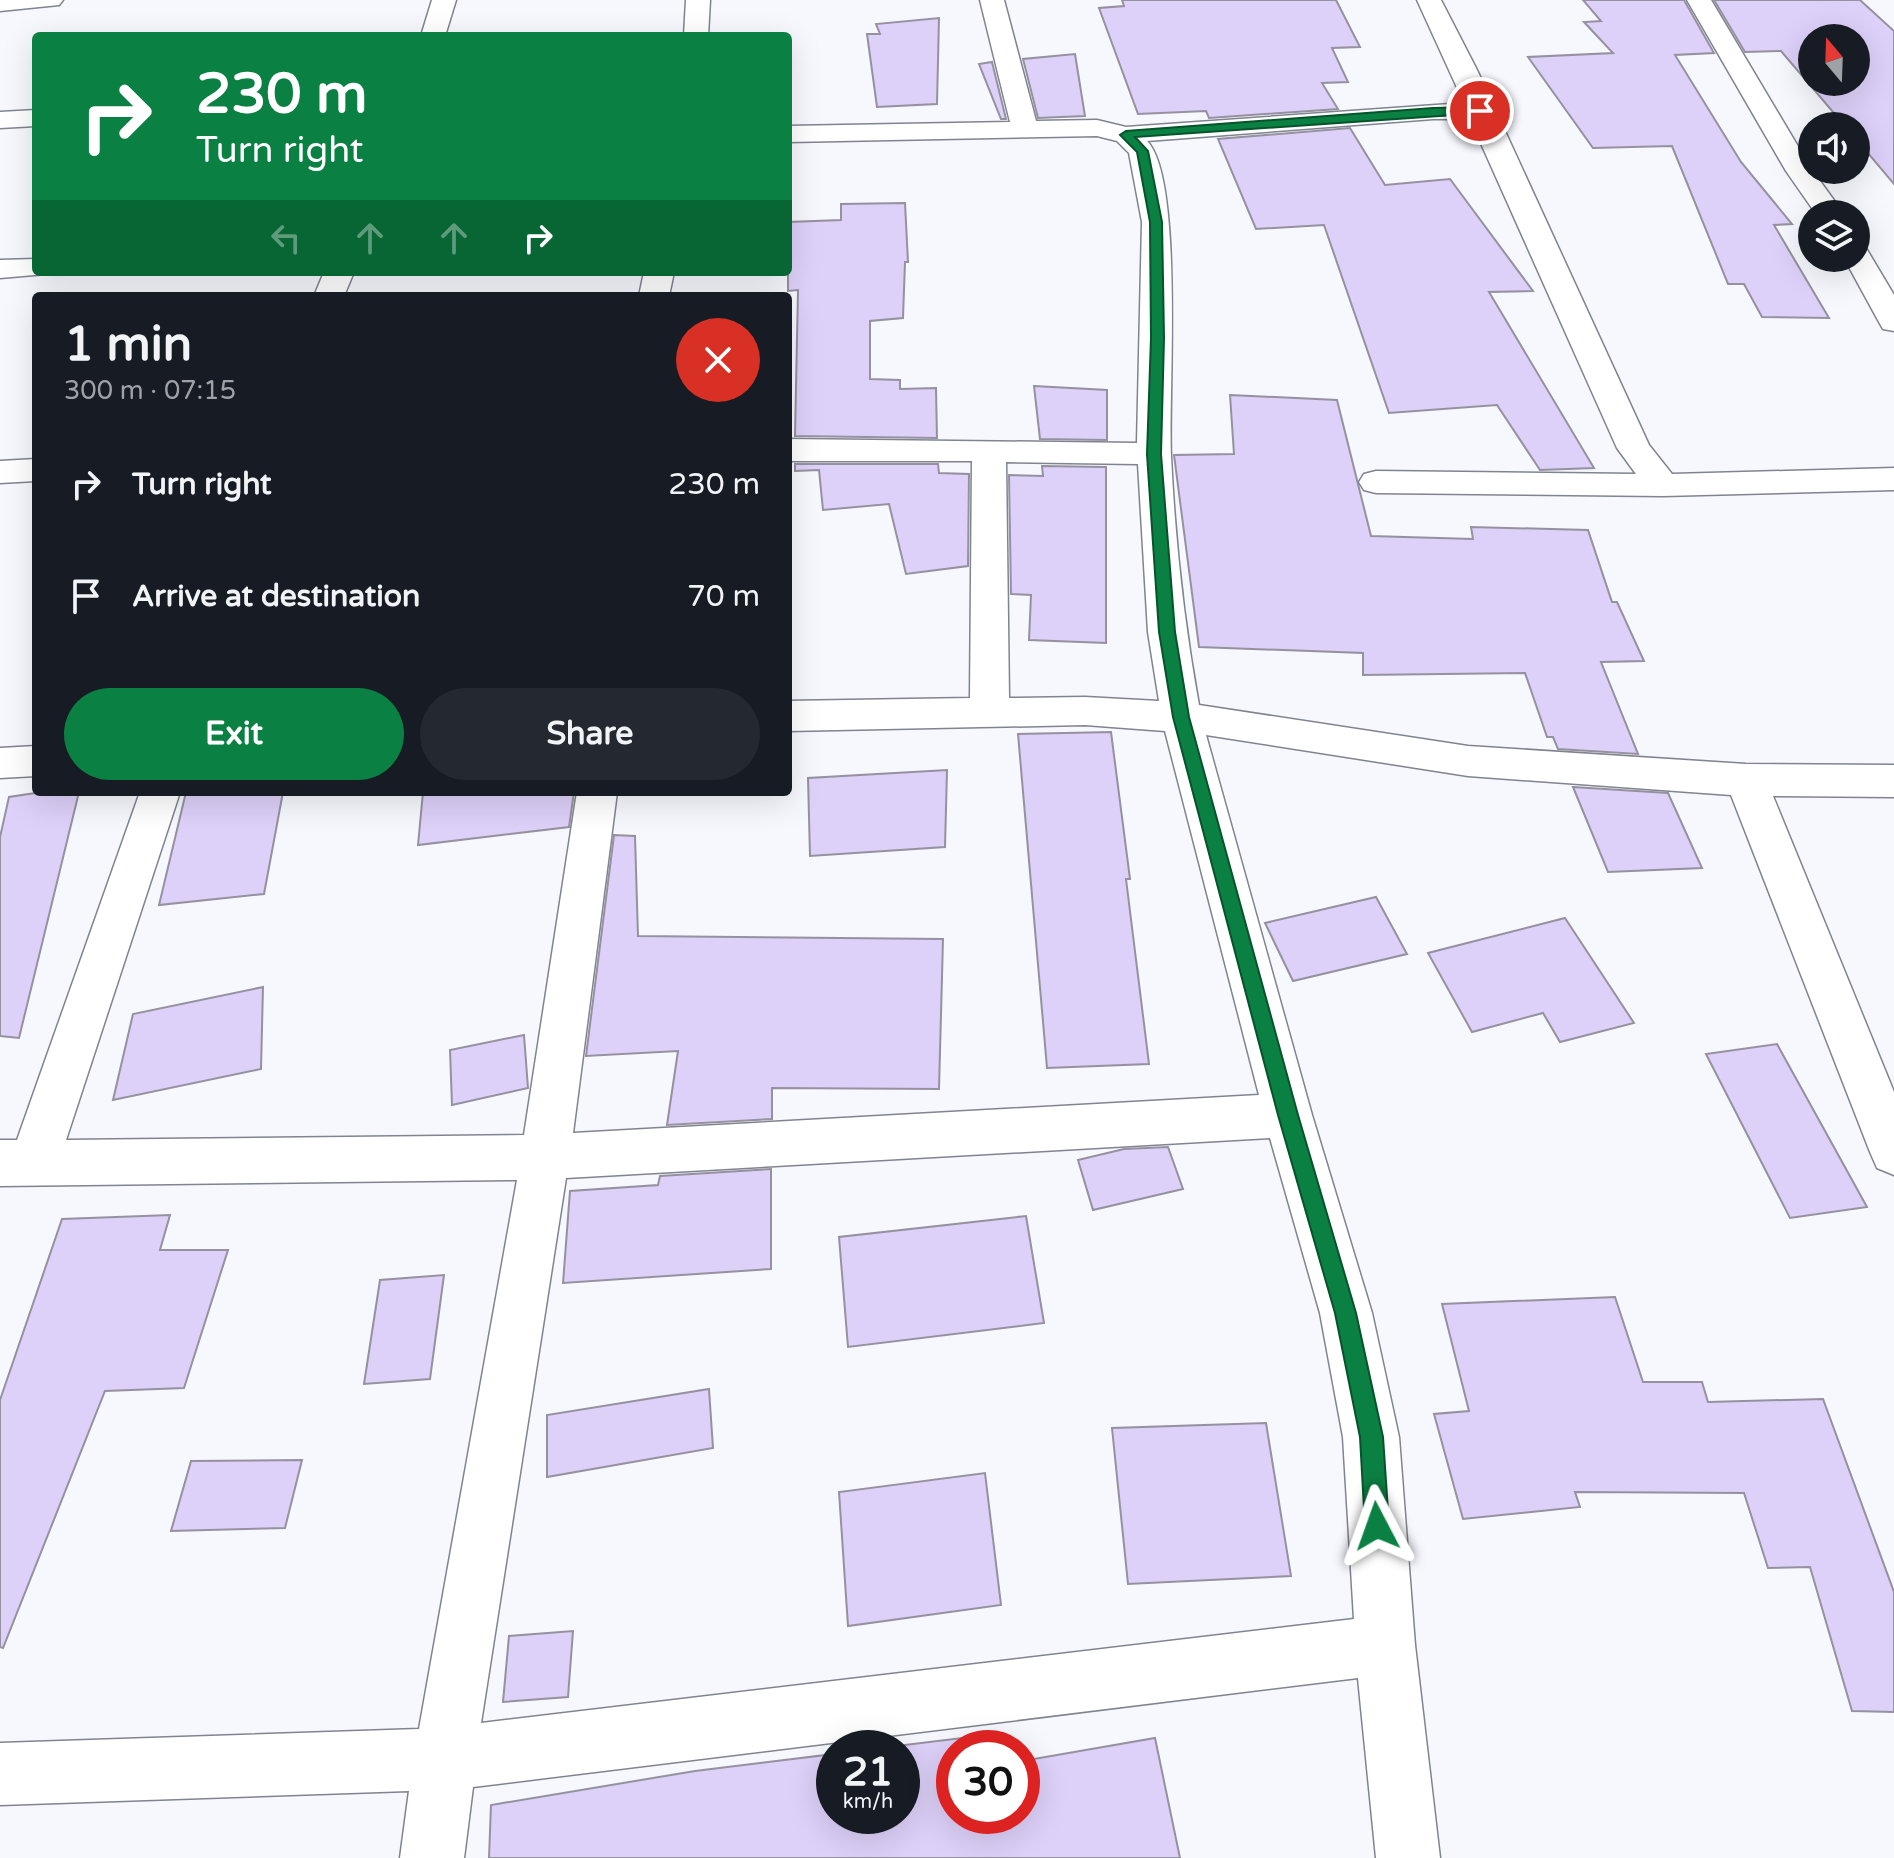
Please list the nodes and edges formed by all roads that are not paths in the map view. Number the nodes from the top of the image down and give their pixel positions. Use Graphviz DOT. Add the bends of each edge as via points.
graph roads {
  1 [pos="51,0"];
  2 [pos="444,0"];
  3 [pos="698,0"];
  4 [pos="992,0"];
  5 [pos="1429,0"];
  6 [pos="1699,0"];
  7 [pos="0,4"];
  8 [pos="434,32"];
  9 [pos="696,32"];
  10 [pos="1480,111"];
  11 [pos="32,118"];
  12 [pos="0,120"];
  13 [pos="1025,128"];
  14 [pos="792,134"];
  15 [pos="1126,135"];
  16 [pos="1820,200"];
  17 [pos="32,268"];
  18 [pos="0,269"];
  19 [pos="1866,272"];
  20 [pos="1894,322"];
  21 [pos="792,450"];
  22 [pos="989,451"];
  23 [pos="1154,454"];
  24 [pos="32,470"];
  25 [pos="0,472"];
  26 [pos="1894,479"];
  27 [pos="1376,482"];
  28 [pos="1663,485"];
  29 [pos="990,712"];
  30 [pos="792,716"];
  31 [pos="1181,717"];
  32 [pos="32,761"];
  33 [pos="0,763"];
  34 [pos="1746,780"];
  35 [pos="1894,781"];
  36 [pos="158,796"];
  37 [pos="596,796"];
  38 [pos="1288,1115"];
  39 [pos="1894,1152"];
  40 [pos="546,1157"];
  41 [pos="17,1162"];
  42 [pos="1385,1645"];
  43 [pos="444,1759"];
  44 [pos="0,1774"];
  45 [pos="432,1858"];
  46 [pos="1408,1858"];
  1 -- 7 [label="street"];
  2 -- 8 [label="street"];
  3 -- 9 [label="street"];
  4 -- 13 [label="street"];
  5 -- 10 [label="street"];
  6 -- 16 [label="street"];
  10 -- 15 [label="street"];
  10 -- 28 [label="street" via="1634,448"];
  11 -- 12 [label="street"];
  13 -- 14 [label="street"];
  13 -- 15 [label="street" via="1097,128"];
  15 -- 23 [label="street" via="1142,151 1156,222"];
  17 -- 18 [label="street"];
  19 -- 20 [label="street"];
  21 -- 22 [label="street"];
  22 -- 23 [label="street"];
  22 -- 29 [label="street"];
  23 -- 31 [label="street" via="1167,632"];
  24 -- 25 [label="street"];
  26 -- 28 [label="street"];
  27 -- 28 [label="street"];
  29 -- 30 [label="street"];
  29 -- 31 [label="street"];
  31 -- 34 [label="street" via="1468,761"];
  31 -- 38 [label="street"];
  32 -- 33 [label="street"];
  34 -- 35 [label="street"];
  34 -- 39 [label="street"];
  36 -- 41 [label="street"];
  37 -- 40 [label="street"];
  38 -- 40 [label="street"];
  38 -- 42 [label="street" via="1346,1313 1371,1437"];
  40 -- 41 [label="street"];
  40 -- 43 [label="street"];
  42 -- 43 [label="street"];
  42 -- 46 [label="street"];
  43 -- 44 [label="street"];
  43 -- 45 [label="street"];
}
